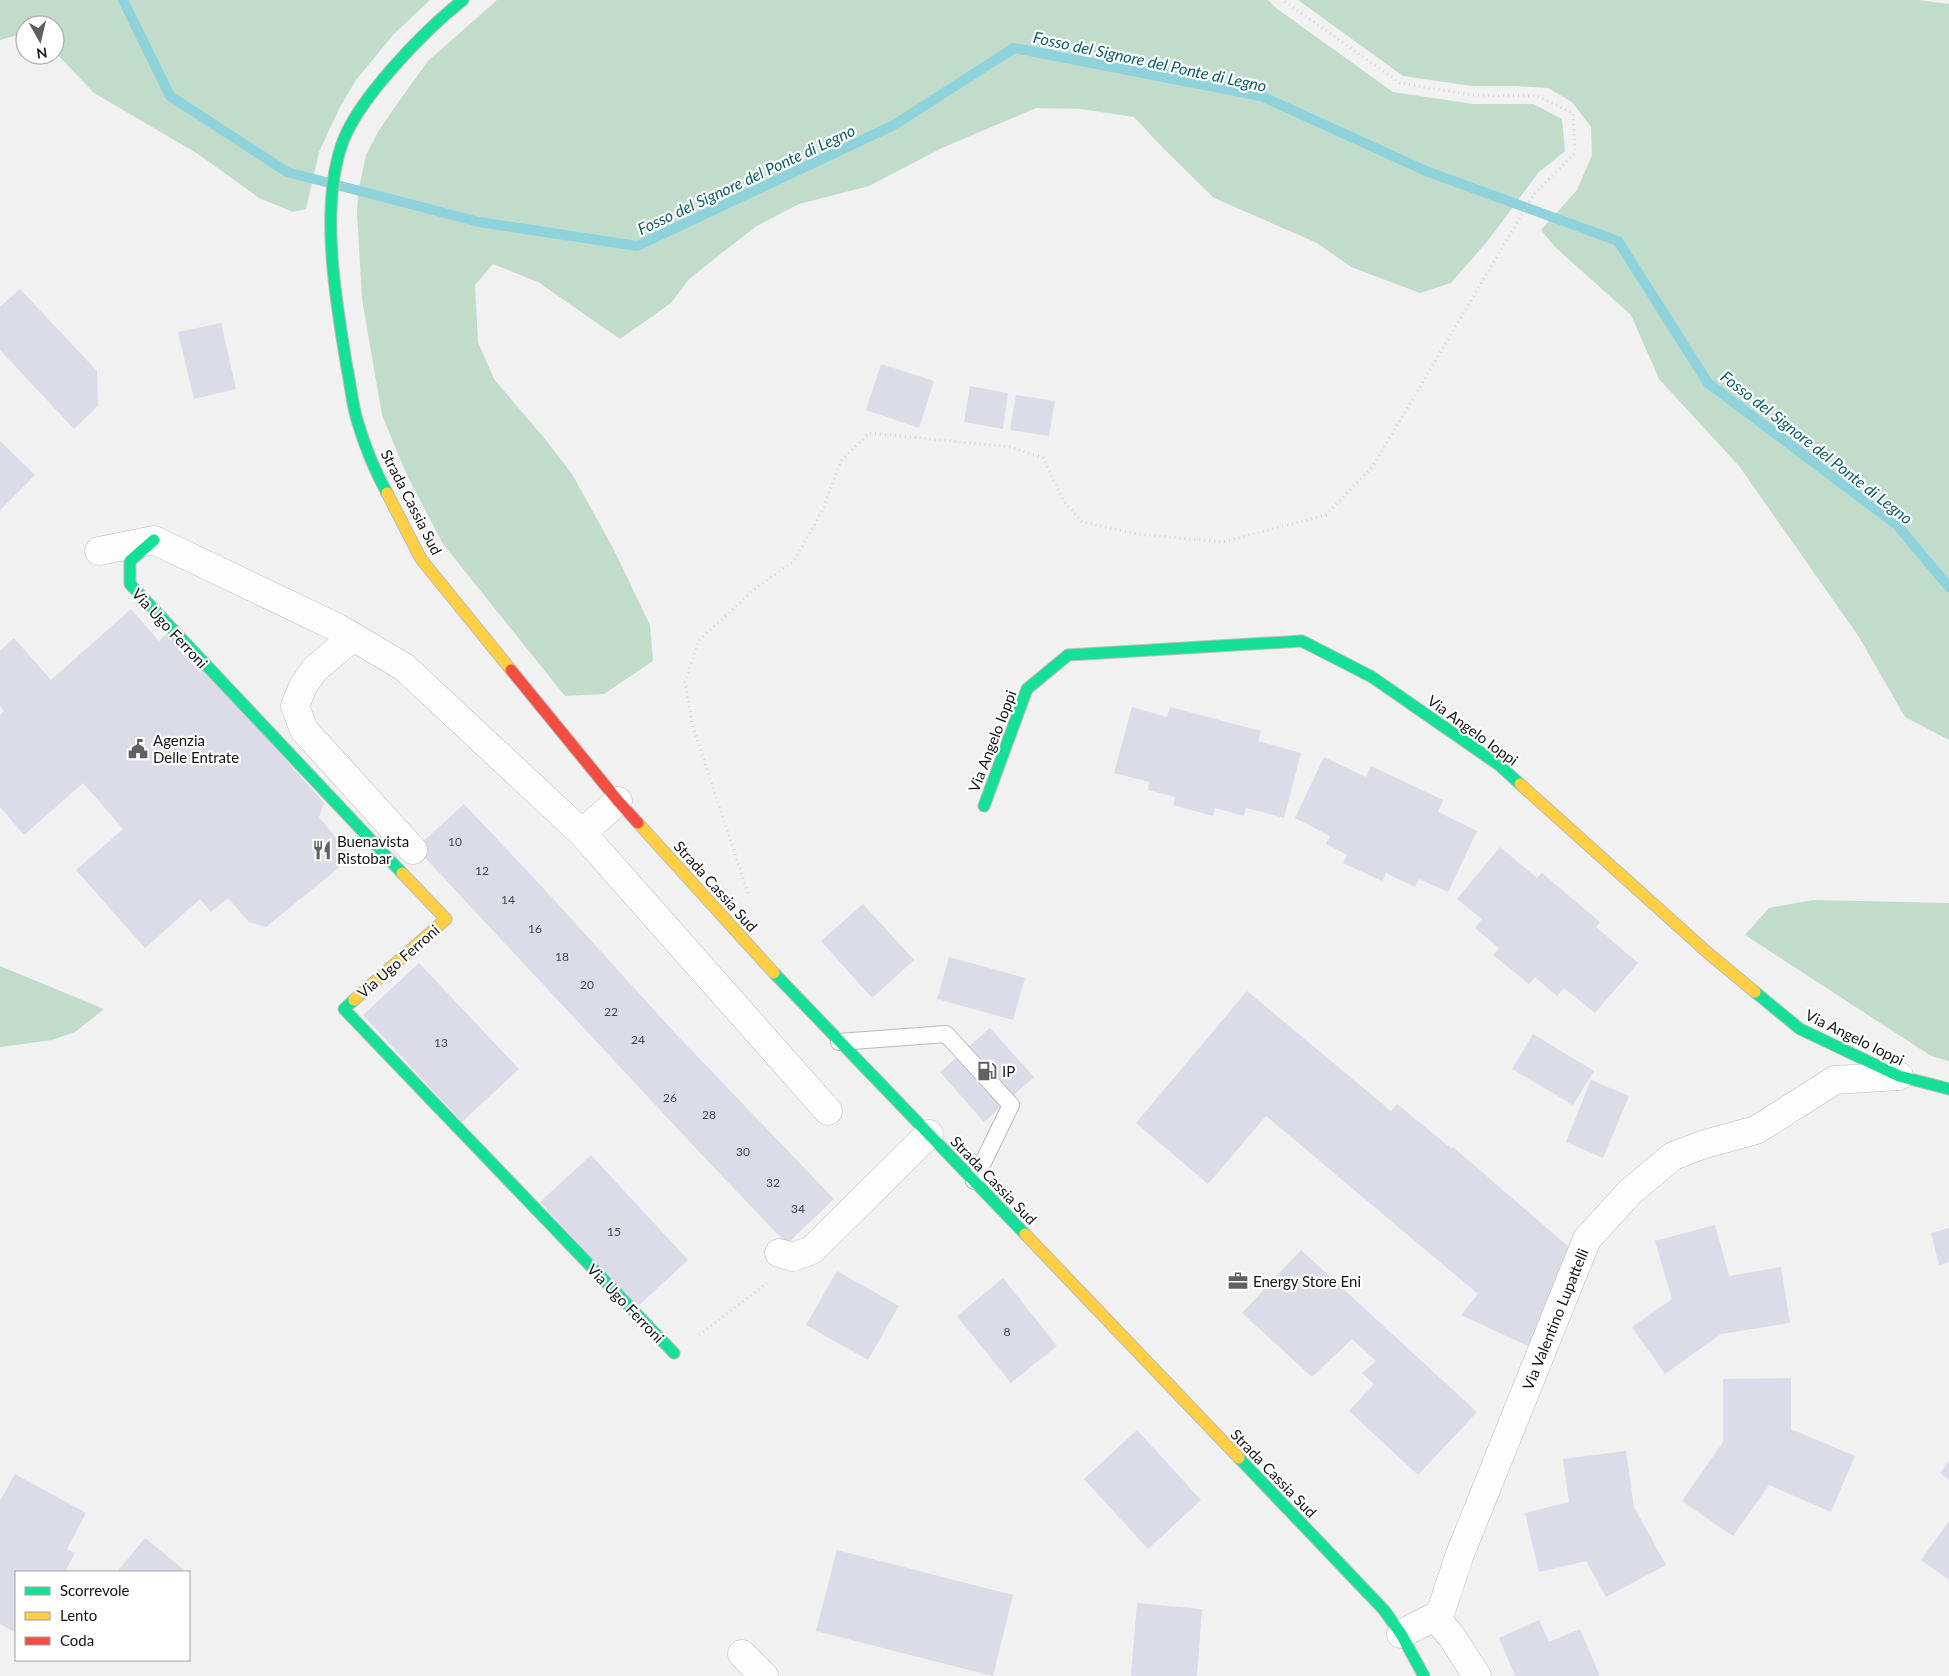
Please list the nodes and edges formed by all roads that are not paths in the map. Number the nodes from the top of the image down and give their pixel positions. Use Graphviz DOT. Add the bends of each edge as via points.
graph roads {
  1 [pos="463,0"];
  2 [pos="154,540"];
  3 [pos="99,551"];
  4 [pos="353,637"];
  5 [pos="618,801"];
  6 [pos="984,806"];
  7 [pos="582,833"];
  8 [pos="413,850"];
  9 [pos="839,1042"];
  10 [pos="1900,1076"];
  11 [pos="1949,1089"];
  12 [pos="828,1111"];
  13 [pos="930,1134"];
  14 [pos="974,1181"];
  15 [pos="786,1261"];
  16 [pos="674,1354"];
  17 [pos="1435,1617"];
  18 [pos="1401,1634"];
  19 [pos="742,1654"];
  20 [pos="764,1676"];
  21 [pos="1424,1676"];
  22 [pos="1477,1676"];
  1 -- 5 [label="street, Strada Cassia Sud" via="408,50 372,93 354,118 342,146 330,214 343,351 357,422 382,484 421,559"];
  2 -- 3 [label="street"];
  2 -- 4 [label="street"];
  2 -- 16 [label="street, Via Ugo Ferroni" via="130,561 130,584 446,919 344,1009"];
  4 -- 7 [label="street" via="404,667"];
  4 -- 8 [label="street" via="316,669 303,686 295,706 304,730"];
  5 -- 7 [label="street"];
  5 -- 9 [label="street, Strada Cassia Sud"];
  6 -- 10 [label="street, Via Angelo Ioppi" via="1027,689 1068,655 1302,641 1372,677 1500,765 1708,953 1800,1029"];
  7 -- 12 [label="street"];
  9 -- 13 [label="street, Strada Cassia Sud"];
  9 -- 14 [label="lane" via="946,1034 1011,1105"];
  10 -- 11 [label="street, Via Angelo Ioppi"];
  10 -- 17 [label="street, Via Valentino Lupattelli" via="1835,1080 1756,1130 1673,1156 1630,1192 1586,1239 1460,1554 1440,1614"];
  13 -- 14 [label="street, Strada Cassia Sud"];
  13 -- 15 [label="street" via="812,1250"];
  14 -- 18 [label="street, Strada Cassia Sud" via="1384,1610"];
  17 -- 18 [label="street"];
  17 -- 22 [label="street"];
  18 -- 21 [label="street, Strada Cassia Sud"];
  19 -- 20 [label="street"];
}
